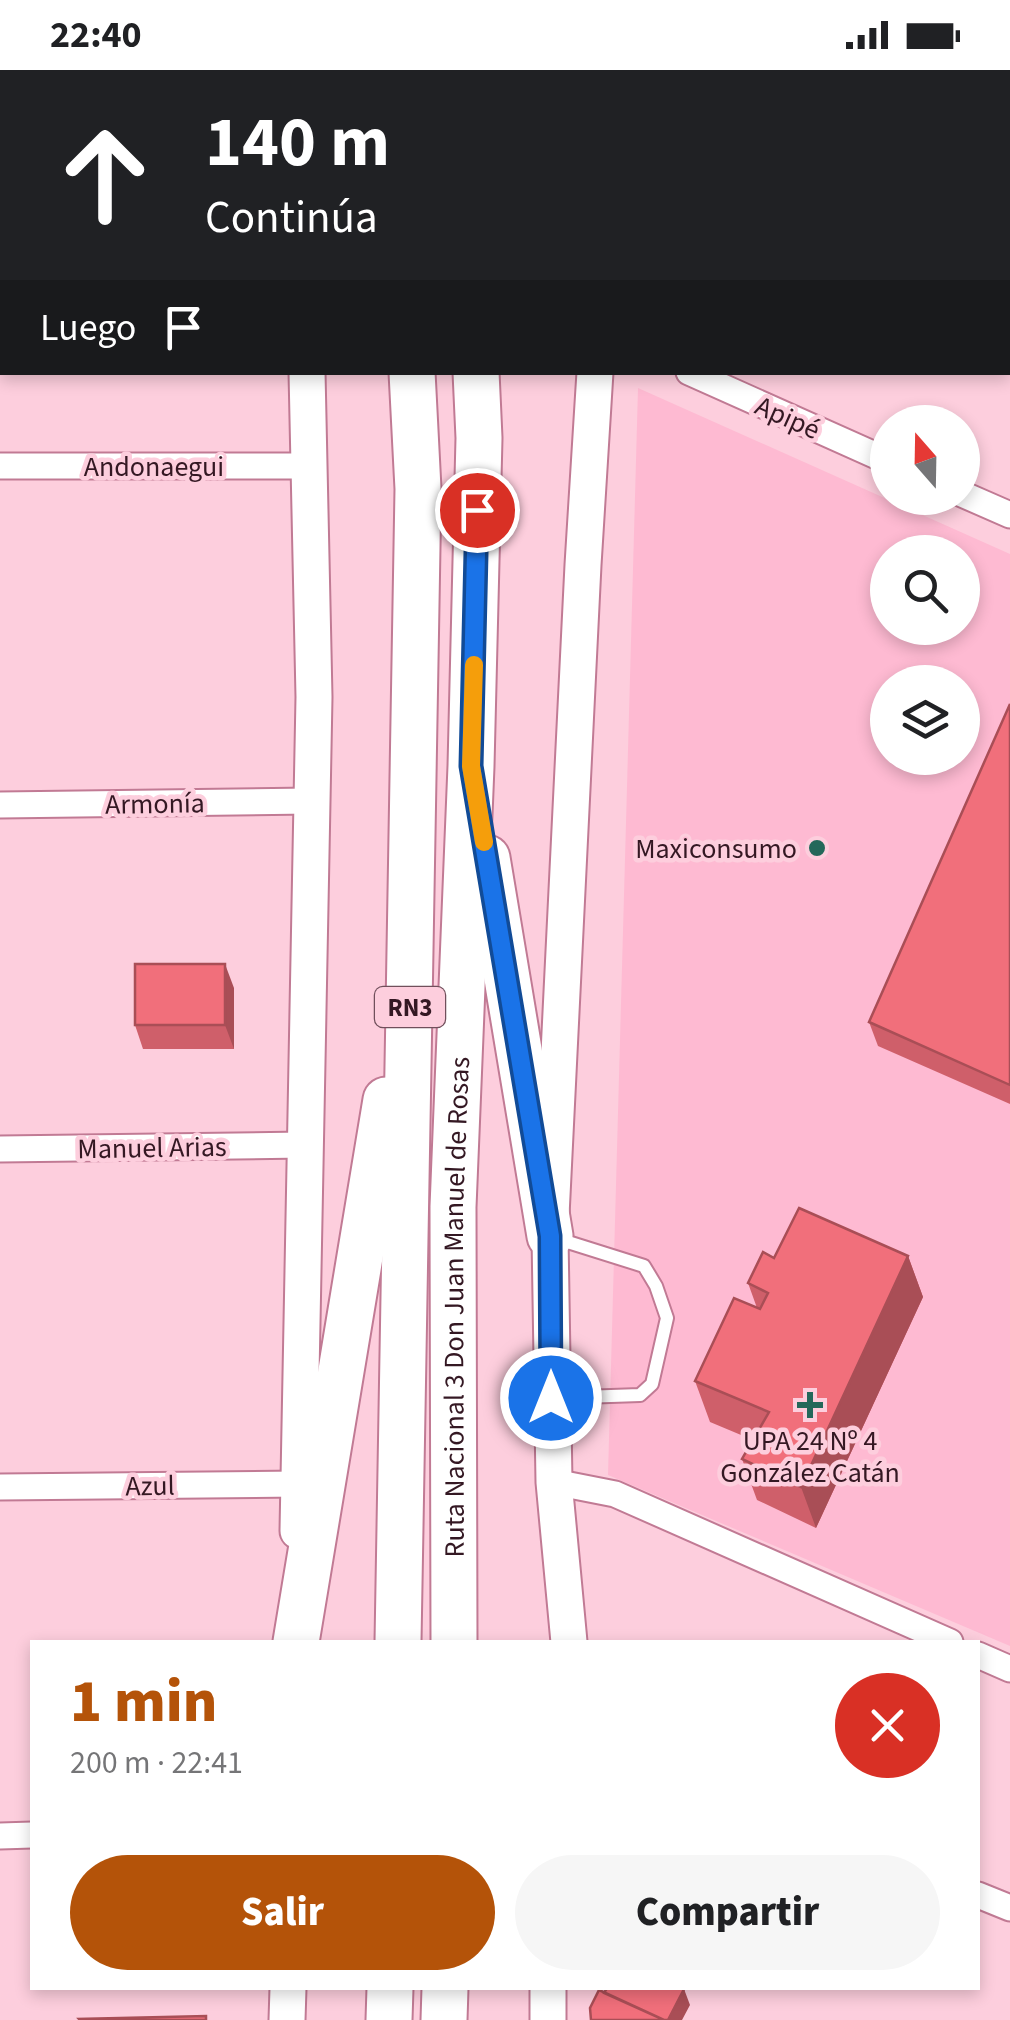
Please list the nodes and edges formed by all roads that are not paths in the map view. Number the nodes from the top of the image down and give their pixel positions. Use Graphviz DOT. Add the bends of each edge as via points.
graph roads {
  1 [pos="307,375"];
  2 [pos="412,375"];
  3 [pos="476,375"];
  4 [pos="595,375"];
  5 [pos="697,375"];
  6 [pos="870,452"];
  7 [pos="0,466"];
  8 [pos="309,466"];
  9 [pos="980,502"];
  10 [pos="1010,515"];
  11 [pos="471,766"];
  12 [pos="310,801"];
  13 [pos="0,805"];
  14 [pos="411,945"];
  15 [pos="304,1145"];
  16 [pos="0,1149"];
  17 [pos="550,1236"];
  18 [pos="551,1398"];
  19 [pos="554,1482"];
  20 [pos="299,1484"];
  21 [pos="0,1487"];
  22 [pos="296,1640"];
  23 [pos="296,1640"];
  24 [pos="398,1640"];
  25 [pos="454,1640"];
  26 [pos="569,1640"];
  27 [pos="945,1640"];
  28 [pos="980,1656"];
  29 [pos="1010,1669"];
  30 [pos="30,1835"];
  31 [pos="0,1836"];
  32 [pos="980,1896"];
  33 [pos="1010,1908"];
  34 [pos="288,1990"];
  35 [pos="390,1990"];
  36 [pos="445,1990"];
  37 [pos="548,1990"];
  38 [pos="287,2020"];
  39 [pos="389,2020"];
  40 [pos="444,2020"];
  41 [pos="548,2020"];
  1 -- 8 [label="street"];
  2 -- 14 [label="highway, Ruta Nacional 3 Don Juan Manuel de Rosas / RN3" via="418,489"];
  3 -- 11 [label="highway, Ruta Nacional 3 Don Juan Manuel de Rosas / RN3"];
  4 -- 17 [label="street"];
  5 -- 6 [label="street, Apipé"];
  7 -- 8 [label="street, Andonaegui"];
  8 -- 12 [label="street"];
  9 -- 10 [label="street"];
  11 -- 17 [label="highway"];
  11 -- 25 [label="highway, Ruta Nacional 3 Don Juan Manuel de Rosas / RN3" via="452,1207"];
  12 -- 13 [label="street, Armonía"];
  12 -- 15 [label="street"];
  14 -- 22 [label="highway"];
  14 -- 24 [label="highway, Ruta Nacional 3 Don Juan Manuel de Rosas / RN3"];
  15 -- 16 [label="street, Manuel Arias"];
  15 -- 20 [label="street"];
  17 -- 18 [label="street"];
  17 -- 18 [label="lane" via="644,1266 667,1318 652,1384 640,1394"];
  18 -- 19 [label="street"];
  19 -- 26 [label="street"];
  19 -- 27 [label="street" via="615,1494"];
  20 -- 21 [label="street, Azul"];
  20 -- 23 [label="street"];
  28 -- 29 [label="street"];
  30 -- 31 [label="street"];
  32 -- 33 [label="street"];
  34 -- 38 [label="street"];
  35 -- 39 [label="highway"];
  36 -- 40 [label="highway"];
  37 -- 41 [label="street"];
}
